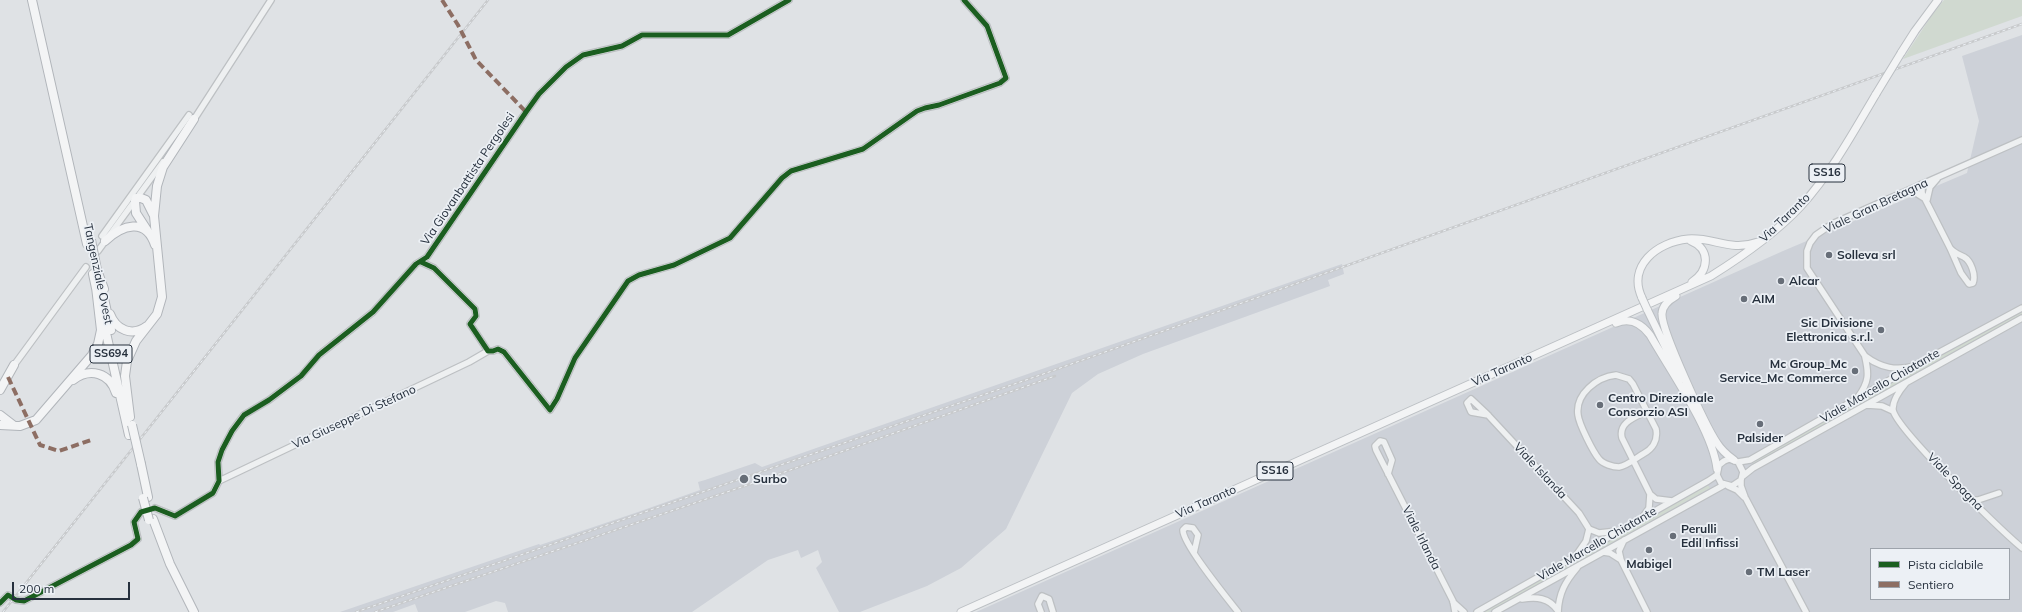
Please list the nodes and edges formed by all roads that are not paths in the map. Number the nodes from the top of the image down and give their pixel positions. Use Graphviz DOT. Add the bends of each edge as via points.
graph roads {
  1 [pos="32,0"];
  2 [pos="37,0"];
  3 [pos="271,0"];
  4 [pos="789,0"];
  5 [pos="964,0"];
  6 [pos="1938,0"];
  7 [pos="55,93"];
  8 [pos="192,117"];
  9 [pos="2022,140"];
  10 [pos="1939,177"];
  11 [pos="1922,184"];
  12 [pos="1906,192"];
  13 [pos="136,199"];
  14 [pos="1927,200"];
  15 [pos="154,216"];
  16 [pos="150,234"];
  17 [pos="104,238"];
  18 [pos="1687,239"];
  19 [pos="1763,240"];
  20 [pos="1950,248"];
  21 [pos="98,251"];
  22 [pos="158,255"];
  23 [pos="421,262"];
  24 [pos="86,267"];
  25 [pos="95,272"];
  26 [pos="1711,276"];
  27 [pos="96,288"];
  28 [pos="1679,291"];
  29 [pos="2022,308"];
  30 [pos="2022,318"];
  31 [pos="154,320"];
  32 [pos="1589,332"];
  33 [pos="488,351"];
  34 [pos="1865,356"];
  35 [pos="14,365"];
  36 [pos="1914,366"];
  37 [pos="1911,379"];
  38 [pos="68,384"];
  39 [pos="0,385"];
  40 [pos="0,390"];
  41 [pos="1857,400"];
  42 [pos="1863,406"];
  43 [pos="1696,409"];
  44 [pos="1647,411"];
  45 [pos="1894,411"];
  46 [pos="1488,415"];
  47 [pos="130,417"];
  48 [pos="1,419"];
  49 [pos="130,430"];
  50 [pos="1633,460"];
  51 [pos="1736,461"];
  52 [pos="1717,472"];
  53 [pos="1388,474"];
  54 [pos="1742,478"];
  55 [pos="219,481"];
  56 [pos="1726,485"];
  57 [pos="1999,493"];
  58 [pos="1650,494"];
  59 [pos="1745,498"];
  60 [pos="1675,500"];
  61 [pos="1972,500"];
  62 [pos="155,508"];
  63 [pos="141,512"];
  64 [pos="151,520"];
  65 [pos="1639,520"];
  66 [pos="1589,529"];
  67 [pos="1621,530"];
  68 [pos="1625,539"];
  69 [pos="2022,548"];
  70 [pos="1602,552"];
  71 [pos="1194,553"];
  72 [pos="1576,556"];
  73 [pos="1621,560"];
  74 [pos="1582,564"];
  75 [pos="1517,600"];
  76 [pos="1453,601"];
  77 [pos="0,603"];
  78 [pos="188,612"];
  79 [pos="194,612"];
  80 [pos="961,612"];
  81 [pos="1041,612"];
  82 [pos="1053,612"];
  83 [pos="1238,612"];
  84 [pos="1455,612"];
  85 [pos="1464,612"];
  86 [pos="1478,612"];
  87 [pos="1495,612"];
  88 [pos="1558,612"];
  89 [pos="1647,612"];
  90 [pos="1806,612"];
  1 -- 7 [label="highway, Tangenziale Ovest / SS694"];
  2 -- 7 [label="highway, Tangenziale Ovest / SS694"];
  3 -- 8 [label="street"];
  4 -- 23 [label="street, Via Giovanbattista Pergolesi" via="728,35 642,35 622,46 592,52 575,59 539,94 427,257"];
  5 -- 33 [label="street" via="987,26 1006,78 1000,83 939,106 917,111 863,149 791,171 730,238 674,265 633,277 621,289 574,358 550,410 504,352 498,349"];
  6 -- 19 [label="main road, Via Taranto / SS16, bridge" via="1915,31 1820,182 1801,206"];
  7 -- 25 [label="highway, Tangenziale Ovest / SS694"];
  8 -- 13 [label="street"];
  8 -- 15 [label="highway" via="160,174"];
  8 -- 17 [label="street"];
  9 -- 10 [label="street, Viale Gran Bretagna"];
  10 -- 11 [label="street, Viale Gran Bretagna"];
  10 -- 14 [label="street" via="1930,188"];
  11 -- 12 [label="street, Viale Gran Bretagna"];
  11 -- 14 [label="street" via="1922,193"];
  12 -- 14 [label="street" via="1916,193"];
  12 -- 34 [label="street, Viale Gran Bretagna" via="1823,230 1810,243 1807,250 1807,268"];
  13 -- 15 [label="highway" via="146,200"];
  13 -- 16 [label="highway" via="136,213"];
  13 -- 17 [label="street"];
  14 -- 20 [label="street"];
  15 -- 22 [label="highway"];
  16 -- 17 [label="highway" via="142,228 130,226"];
  16 -- 22 [label="highway"];
  17 -- 21 [label="street"];
  18 -- 19 [label="main road" via="1744,247"];
  18 -- 28 [label="main road" via="1697,243 1706,261 1704,270 1698,278"];
  18 -- 43 [label="main road, bridge" via="1658,250 1645,259 1637,283"];
  19 -- 26 [label="main road, Via Taranto / SS16"];
  20 -- 20 [label="street" via="1966,281 1969,284 1973,283 1975,274 1967,260"];
  22 -- 31 [label="highway" via="162,297"];
  23 -- 33 [label="street" via="434,268 475,309 476,316 470,324"];
  23 -- 55 [label="street, Via Giovanbattista Pergolesi" via="416,264 373,312 319,355 301,376 244,415 232,431 219,457"];
  24 -- 35 [label="street"];
  25 -- 27 [label="highway, Tangenziale Ovest / SS694"];
  25 -- 31 [label="highway" via="101,277 110,315 118,326 135,331 145,328"];
  25 -- 47 [label="highway, Tangenziale Ovest / SS694"];
  26 -- 28 [label="main road, Via Taranto / SS16"];
  26 -- 43 [label="main road" via="1701,284 1672,298 1664,306 1662,314 1664,329"];
  27 -- 38 [label="highway" via="101,330 98,344"];
  27 -- 49 [label="highway, Tangenziale Ovest / SS694"];
  28 -- 32 [label="main road, Via Taranto / SS16"];
  29 -- 36 [label="street, Viale Marcello Chiatante"];
  30 -- 37 [label="street, Viale Marcello Chiatante"];
  31 -- 47 [label="highway" via="136,341 127,361 125,376"];
  32 -- 43 [label="main road" via="1621,321 1644,327"];
  32 -- 80 [label="main road, Via Taranto / SS16"];
  33 -- 55 [label="street, Via Giuseppe Di Stefano" via="470,362"];
  34 -- 36 [label="street, Viale Gran Bretagna" via="1879,365 1894,369"];
  34 -- 41 [label="street, Viale Gran Bretagna" via="1868,379"];
  35 -- 39 [label="street"];
  35 -- 40 [label="highway"];
  36 -- 41 [label="street, Viale Marcello Chiatante"];
  37 -- 42 [label="street, Viale Marcello Chiatante"];
  37 -- 45 [label="street" via="1896,398"];
  38 -- 48 [label="highway" via="36,420 15,426"];
  38 -- 49 [label="highway" via="81,374 94,372 107,378 115,388"];
  41 -- 51 [label="street, Viale Marcello Chiatante" via="1750,460"];
  42 -- 45 [label="street" via="1872,404"];
  42 -- 54 [label="street, Viale Marcello Chiatante" via="1753,468"];
  43 -- 51 [label="main road" via="1724,454"];
  43 -- 52 [label="main road" via="1712,445"];
  44 -- 50 [label="street" via="1657,436 1650,450"];
  44 -- 50 [label="street" via="1626,422 1621,430 1621,436"];
  44 -- 50 [label="street" via="1629,379 1616,375 1601,379 1588,388 1579,404 1580,421 1599,460 1618,467"];
  45 -- 61 [label="street, Viale Spagna" via="1912,438"];
  46 -- 66 [label="street, Viale Islanda" via="1579,513"];
  47 -- 49 [label="highway, Tangenziale Ovest / SS694"];
  49 -- 64 [label="highway, Tangenziale Ovest / SS694, bridge"];
  50 -- 58 [label="street"];
  51 -- 52 [label="street, Viale Marcello Chiatante" via="1724,461"];
  51 -- 54 [label="street" via="1743,468"];
  52 -- 56 [label="street" via="1719,480"];
  52 -- 60 [label="street, Viale Marcello Chiatante"];
  53 -- 53 [label="street, Viale Irlanda" via="1392,460 1384,442 1380,441 1375,446"];
  53 -- 76 [label="street, Viale Irlanda"];
  54 -- 56 [label="street, Viale Marcello Chiatante" via="1737,484"];
  54 -- 59 [label="street" via="1741,486"];
  55 -- 62 [label="street" via="213,494 180,515 171,515"];
  56 -- 59 [label="street" via="1737,490"];
  56 -- 68 [label="street, Viale Marcello Chiatante"];
  57 -- 61 [label="street"];
  58 -- 60 [label="street" via="1661,501"];
  58 -- 65 [label="street" via="1649,508"];
  59 -- 90 [label="street"];
  60 -- 65 [label="street, Viale Marcello Chiatante"];
  61 -- 69 [label="street, Viale Spagna"];
  63 -- 77 [label="street" via="134,522 138,539 131,545 24,601 20,602 8,595"];
  64 -- 78 [label="highway, Tangenziale Ovest / SS694" via="164,564"];
  64 -- 79 [label="highway, Tangenziale Ovest / SS694"];
  65 -- 67 [label="street, Viale Marcello Chiatante"];
  66 -- 67 [label="street" via="1604,533"];
  66 -- 72 [label="street" via="1586,541"];
  67 -- 72 [label="street, Viale Marcello Chiatante"];
  68 -- 70 [label="street, Viale Marcello Chiatante"];
  68 -- 73 [label="street" via="1619,551"];
  70 -- 73 [label="street" via="1610,553"];
  70 -- 74 [label="street, Viale Marcello Chiatante"];
  71 -- 83 [label="street"];
  72 -- 86 [label="street, Viale Marcello Chiatante"];
  73 -- 89 [label="street"];
  74 -- 75 [label="street, Viale Marcello Chiatante"];
  74 -- 88 [label="street" via="1564,585 1559,598"];
  75 -- 87 [label="street, Viale Marcello Chiatante"];
  75 -- 88 [label="street" via="1543,598 1554,605"];
  76 -- 84 [label="street, Viale Irlanda"];
  76 -- 85 [label="street, Viale Irlanda"];
  81 -- 82 [label="street" via="1038,604 1042,596 1049,599"];
}
